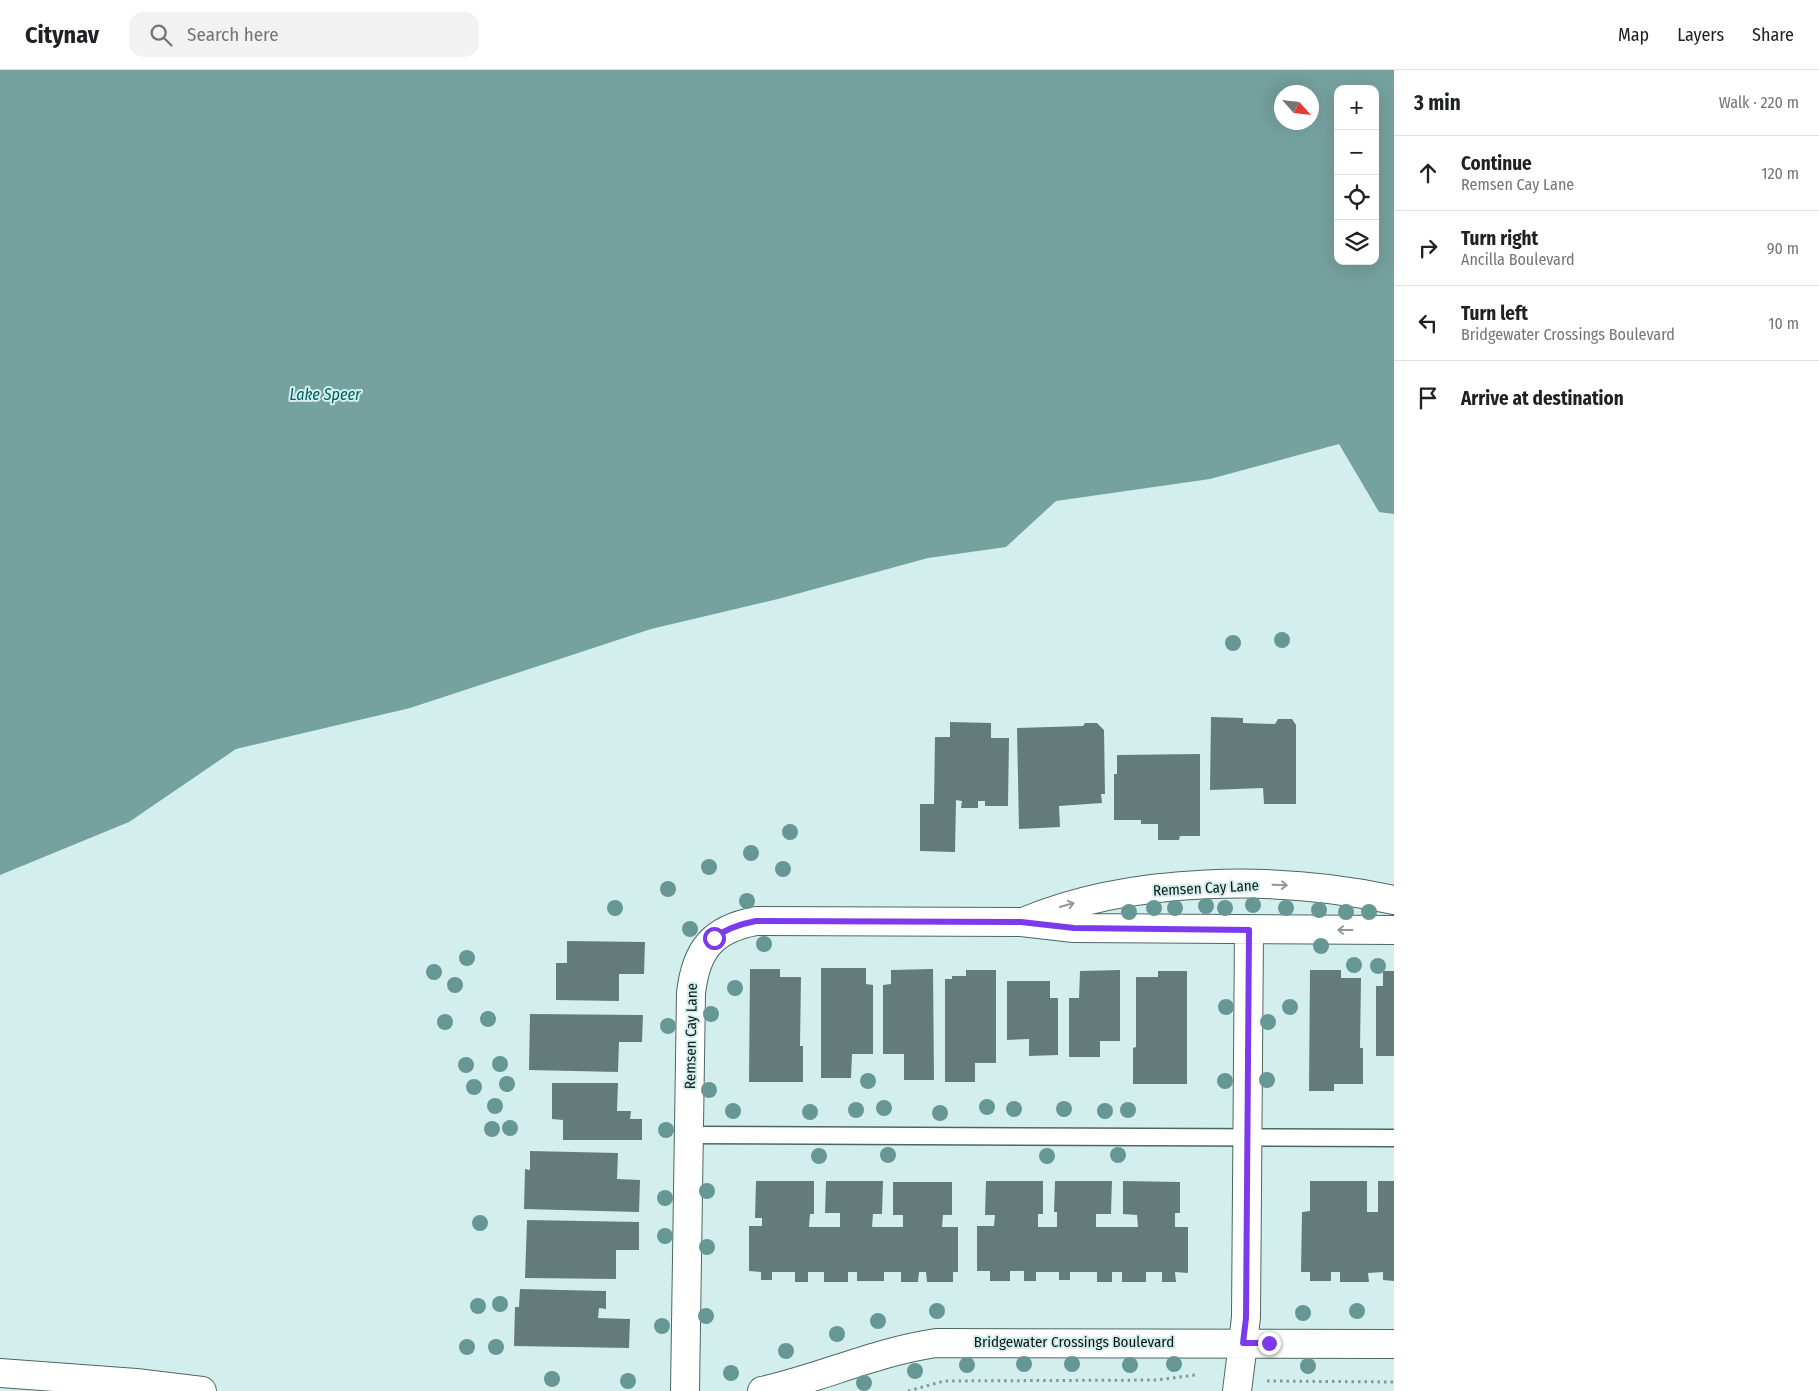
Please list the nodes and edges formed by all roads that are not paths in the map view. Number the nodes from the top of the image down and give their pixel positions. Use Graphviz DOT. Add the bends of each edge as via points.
graph roads {
  1 [pos="1394,900"];
  2 [pos="1021,922"];
  3 [pos="1249,930"];
  4 [pos="1394,930"];
  5 [pos="689,1135"];
  6 [pos="1247,1137"];
  7 [pos="1394,1138"];
  8 [pos="1243,1343"];
  9 [pos="1394,1344"];
  10 [pos="0,1373"];
  11 [pos="1237,1385"];
  12 [pos="186,1390"];
  13 [pos="685,1391"];
  14 [pos="762,1391"];
  2 -- 1 [label="street, Remsen Cay Lane, one-way" via="1049,910 1107,896 1212,885 1284,885"];
  2 -- 3 [label="street, Remsen Cay Lane" via="1074,928"];
  2 -- 5 [label="street, Remsen Cay Lane" via="756,921 723,931 709,942 693,975"];
  4 -- 3 [label="street, Remsen Cay Lane, one-way"];
  3 -- 6 [label="street"];
  5 -- 6 [label="lane"];
  5 -- 13 [label="street, Remsen Cay Lane"];
  6 -- 7 [label="lane"];
  6 -- 8 [label="street" via="1246,1318"];
  8 -- 9 [label="street, Bridgewater Crossings Boulevard"];
  8 -- 11 [label="street"];
  8 -- 14 [label="street, Bridgewater Crossings Boulevard" via="936,1343 880,1354"];
  10 -- 12 [label="street"];
}
